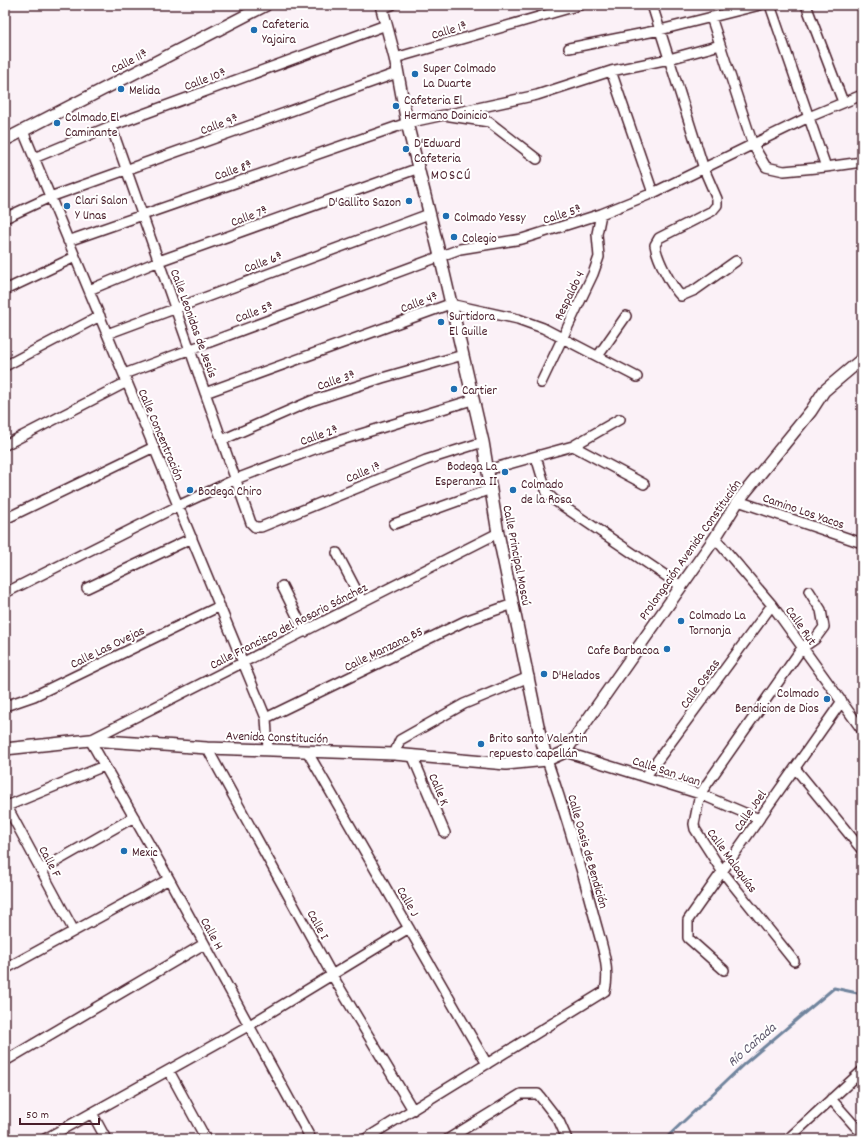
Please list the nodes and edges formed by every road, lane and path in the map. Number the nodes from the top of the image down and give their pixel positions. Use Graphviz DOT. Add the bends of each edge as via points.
graph roads {
  1 [pos="266,5"];
  2 [pos="580,5"];
  3 [pos="652,5"];
  4 [pos="760,5"];
  5 [pos="770,5"];
  6 [pos="806,5"];
  7 [pos="385,6"];
  8 [pos="711,17"];
  9 [pos="386,25"];
  10 [pos="660,30"];
  11 [pos="720,45"];
  12 [pos="568,48"];
  13 [pos="395,58"];
  14 [pos="669,60"];
  15 [pos="611,71"];
  16 [pos="397,73"];
  17 [pos="862,95"];
  18 [pos="843,102"];
  19 [pos="444,115"];
  20 [pos="809,117"];
  21 [pos="407,123"];
  22 [pos="111,126"];
  23 [pos="23,131"];
  24 [pos="5,140"];
  25 [pos="753,145"];
  26 [pos="34,158"];
  27 [pos="537,159"];
  28 [pos="862,162"];
  29 [pos="826,167"];
  30 [pos="419,168"];
  31 [pos="704,169"];
  32 [pos="127,171"];
  33 [pos="652,193"];
  34 [pos="50,197"];
  35 [pos="142,214"];
  36 [pos="429,214"];
  37 [pos="601,214"];
  38 [pos="5,218"];
  39 [pos="68,241"];
  40 [pos="440,256"];
  41 [pos="75,257"];
  42 [pos="159,261"];
  43 [pos="736,261"];
  44 [pos="5,290"];
  45 [pos="89,290"];
  46 [pos="450,304"];
  47 [pos="175,308"];
  48 [pos="100,316"];
  49 [pos="626,316"];
  50 [pos="107,334"];
  51 [pos="562,336"];
  52 [pos="190,349"];
  53 [pos="463,355"];
  54 [pos="598,356"];
  55 [pos="862,359"];
  56 [pos="5,366"];
  57 [pos="638,377"];
  58 [pos="125,378"];
  59 [pos="541,383"];
  60 [pos="206,392"];
  61 [pos="472,400"];
  62 [pos="620,419"];
  63 [pos="222,440"];
  64 [pos="483,442"];
  65 [pos="5,445"];
  66 [pos="573,446"];
  67 [pos="154,447"];
  68 [pos="536,457"];
  69 [pos="488,470"];
  70 [pos="236,479"];
  71 [pos="644,484"];
  72 [pos="491,489"];
  73 [pos="738,501"];
  74 [pos="178,506"];
  75 [pos="5,519"];
  76 [pos="394,524"];
  77 [pos="255,527"];
  78 [pos="498,533"];
  79 [pos="192,538"];
  80 [pos="715,538"];
  81 [pos="862,543"];
  82 [pos="337,553"];
  83 [pos="282,586"];
  84 [pos="680,586"];
  85 [pos="86,588"];
  86 [pos="809,590"];
  87 [pos="5,593"];
  88 [pos="362,601"];
  89 [pos="513,604"];
  90 [pos="772,605"];
  91 [pos="220,606"];
  92 [pos="305,632"];
  93 [pos="802,648"];
  94 [pos="243,662"];
  95 [pos="528,677"];
  96 [pos="842,701"];
  97 [pos="5,706"];
  98 [pos="266,718"];
  99 [pos="862,730"];
  100 [pos="90,740"];
  101 [pos="207,748"];
  102 [pos="5,749"];
  103 [pos="268,749"];
  104 [pos="307,751"];
  105 [pos="565,752"];
  106 [pos="394,754"];
  107 [pos="412,755"];
  108 [pos="547,760"];
  109 [pos="104,766"];
  110 [pos="795,768"];
  111 [pos="646,776"];
  112 [pos="700,794"];
  113 [pos="6,805"];
  114 [pos="134,817"];
  115 [pos="759,819"];
  116 [pos="445,833"];
  117 [pos="862,850"];
  118 [pos="41,870"];
  119 [pos="722,871"];
  120 [pos="169,879"];
  121 [pos="409,928"];
  122 [pos="74,932"];
  123 [pos="204,944"];
  124 [pos="794,961"];
  125 [pos="6,967"];
  126 [pos="724,970"];
  127 [pos="332,975"];
  128 [pos="248,1026"];
  129 [pos="5,1061"];
  130 [pos="487,1064"];
  131 [pos="169,1071"];
  132 [pos="862,1071"];
  133 [pos="831,1099"];
  134 [pos="413,1110"];
  135 [pos="92,1113"];
  136 [pos="862,1134"];
  137 [pos="5,1135"];
  138 [pos="7,1139"];
  139 [pos="45,1139"];
  140 [pos="106,1139"];
  141 [pos="206,1139"];
  142 [pos="311,1139"];
  143 [pos="365,1139"];
  144 [pos="450,1139"];
  145 [pos="566,1139"];
  146 [pos="788,1139"];
  1 -- 23 [label="street, Calle 11ª"];
  2 -- 13 [label="street, Calle 1ª"];
  3 -- 10 [label="street"];
  4 -- 8 [label="street"];
  5 -- 20 [label="street"];
  6 -- 18 [label="street"];
  7 -- 9 [label="street, Calle Principal Moscú"];
  8 -- 10 [label="street"];
  8 -- 11 [label="street"];
  9 -- 13 [label="street, Calle Principal Moscú"];
  9 -- 22 [label="street, Calle 10ª"];
  10 -- 12 [label="street"];
  10 -- 14 [label="street"];
  11 -- 14 [label="street, Calle 8ª"];
  11 -- 25 [label="street"];
  13 -- 16 [label="street, Calle Principal Moscú"];
  14 -- 15 [label="street, Calle 8ª"];
  14 -- 31 [label="street"];
  15 -- 19 [label="street, Calle 8ª" via="538,95"];
  15 -- 33 [label="street"];
  16 -- 21 [label="street, Calle Principal Moscú"];
  16 -- 32 [label="street, Calle 9ª"];
  17 -- 18 [label="street, Calle 5ª"];
  18 -- 20 [label="street, Calle 5ª"];
  19 -- 21 [label="street, Calle 8ª"];
  19 -- 27 [label="street" via="489,122"];
  20 -- 25 [label="street, Calle 5ª"];
  20 -- 29 [label="street"];
  21 -- 30 [label="street, Calle Principal Moscú"];
  21 -- 35 [label="street, Calle 8ª"];
  22 -- 26 [label="street, Calle 10ª"];
  22 -- 32 [label="street, Calle Leonidas de Jesús"];
  23 -- 24 [label="street, Calle 11ª"];
  23 -- 26 [label="street, Calle Concentración"];
  25 -- 29 [label="street" via="766,167 776,170"];
  25 -- 31 [label="street, Calle 5ª"];
  26 -- 34 [label="street, Calle Concentración"];
  28 -- 29 [label="street"];
  30 -- 36 [label="street, Calle Principal Moscú"];
  30 -- 42 [label="street, Calle 7ª"];
  31 -- 33 [label="street, Calle 5ª"];
  31 -- 43 [label="street" via="717,204 712,211 659,238 655,245 656,253 675,290 681,296 695,290"];
  32 -- 34 [label="street, Calle 9ª"];
  32 -- 35 [label="street, Calle Leonidas de Jesús"];
  33 -- 37 [label="street, Calle 5ª"];
  34 -- 38 [label="street, Calle 9ª"];
  34 -- 39 [label="street, Calle Concentración"];
  35 -- 39 [label="street, Calle 8ª"];
  35 -- 42 [label="street, Calle Leonidas de Jesús"];
  36 -- 40 [label="street, Calle Principal Moscú"];
  36 -- 47 [label="street, Calle 6ª"];
  37 -- 40 [label="street, Calle 5ª" via="522,239 460,249"];
  37 -- 51 [label="street, Respaldo 4" via="597,234 599,257"];
  39 -- 41 [label="street, Calle Concentración"];
  40 -- 46 [label="street, Calle Principal Moscú"];
  40 -- 52 [label="street, Calle 5ª"];
  41 -- 44 [label="street"];
  41 -- 45 [label="street, Calle Concentración"];
  42 -- 45 [label="street, Calle 7ª"];
  42 -- 47 [label="street, Calle Leonidas de Jesús"];
  45 -- 48 [label="street, Calle Concentración"];
  46 -- 51 [label="street, Calle 4ª" via="518,319"];
  46 -- 53 [label="street, Calle Principal Moscú"];
  46 -- 60 [label="street, Calle 4ª"];
  47 -- 50 [label="street, Calle 6ª"];
  47 -- 52 [label="street, Calle Leonidas de Jesús"];
  48 -- 50 [label="street, Calle Concentración"];
  48 -- 56 [label="street"];
  49 -- 54 [label="street"];
  50 -- 58 [label="street, Calle Concentración"];
  51 -- 54 [label="street, Calle 4ª"];
  51 -- 59 [label="street, Respaldo 4"];
  52 -- 58 [label="street, Calle 5ª"];
  52 -- 60 [label="street, Calle Leonidas de Jesús"];
  53 -- 61 [label="street, Calle Principal Moscú"];
  53 -- 63 [label="street, Calle 3ª" via="311,401"];
  54 -- 57 [label="street, Calle 4ª"];
  55 -- 73 [label="street, Prolongación Avenida Constitución" via="824,391 811,411"];
  58 -- 65 [label="street, Calle 5ª"];
  58 -- 67 [label="street, Calle Concentración"];
  60 -- 63 [label="street, Calle Leonidas de Jesús"];
  61 -- 64 [label="street, Calle Principal Moscú"];
  61 -- 70 [label="street, Calle 2ª" via="326,445"];
  62 -- 66 [label="street"];
  63 -- 70 [label="street, Calle Leonidas de Jesús"];
  64 -- 69 [label="street, Calle Principal Moscú"];
  64 -- 77 [label="street, Calle 1ª" via="426,460 261,527"];
  66 -- 68 [label="street"];
  66 -- 71 [label="street"];
  67 -- 74 [label="street, Calle Concentración"];
  67 -- 75 [label="street"];
  68 -- 69 [label="street"];
  68 -- 84 [label="street" via="547,493 554,500"];
  69 -- 72 [label="street, Calle Principal Moscú"];
  70 -- 74 [label="street, Calle 2ª"];
  70 -- 77 [label="street, Calle Leonidas de Jesús" via="251,523"];
  72 -- 76 [label="street"];
  72 -- 78 [label="street, Calle Principal Moscú"];
  73 -- 80 [label="street, Prolongación Avenida Constitución"];
  73 -- 81 [label="street, Camino Los Yacos"];
  74 -- 79 [label="street, Calle Concentración"];
  74 -- 87 [label="street, Calle 2ª"];
  78 -- 88 [label="street, Calle Francisco del Rosario Sánchez"];
  78 -- 89 [label="street, Calle Principal Moscú"];
  79 -- 85 [label="street"];
  79 -- 91 [label="street, Calle Concentración"];
  80 -- 84 [label="street, Prolongación Avenida Constitución"];
  80 -- 90 [label="street, Calle Rut"];
  82 -- 88 [label="street"];
  83 -- 92 [label="street"];
  84 -- 105 [label="street, Prolongación Avenida Constitución"];
  86 -- 93 [label="street, Calle Malaquías" via="821,610 824,627 815,639"];
  88 -- 92 [label="street, Calle Francisco del Rosario Sánchez"];
  89 -- 95 [label="street, Calle Principal Moscú"];
  89 -- 98 [label="street, Calle Manzana B5" via="465,621"];
  90 -- 93 [label="street, Calle Rut"];
  90 -- 111 [label="street, Calle Oseas"];
  91 -- 94 [label="street, Calle Concentración"];
  91 -- 97 [label="street, Calle Las Ovejas" via="34,696"];
  92 -- 94 [label="street, Calle Francisco del Rosario Sánchez"];
  93 -- 96 [label="street, Calle Rut"];
  93 -- 112 [label="street, Calle Malaquías"];
  94 -- 98 [label="street, Calle Concentración"];
  94 -- 100 [label="street, Calle Francisco del Rosario Sánchez"];
  95 -- 106 [label="street" via="464,704 400,740"];
  95 -- 108 [label="street, Calle Principal Moscú"];
  96 -- 99 [label="street, Calle Rut"];
  96 -- 110 [label="street, Calle Joel"];
  98 -- 103 [label="street, Calle Concentración"];
  100 -- 101 [label="street, Avenida Constitución"];
  100 -- 102 [label="street, Avenida Constitución"];
  100 -- 109 [label="street, Calle H"];
  101 -- 103 [label="street, Avenida Constitución"];
  101 -- 127 [label="street, Calle I"];
  103 -- 104 [label="street, Avenida Constitución"];
  104 -- 106 [label="street, Avenida Constitución"];
  104 -- 121 [label="street, Calle J"];
  105 -- 108 [label="street"];
  105 -- 111 [label="street, Calle San Juan"];
  106 -- 107 [label="street, Avenida Constitución"];
  107 -- 108 [label="street, Avenida Constitución" via="506,764"];
  107 -- 116 [label="street, Calle K"];
  108 -- 130 [label="street, Calle Oasis de Bendición" via="576,846 608,978 605,991"];
  109 -- 113 [label="street"];
  109 -- 114 [label="street, Calle H"];
  110 -- 115 [label="street, Calle Joel"];
  110 -- 117 [label="street"];
  111 -- 112 [label="street, Calle San Juan"];
  112 -- 115 [label="street, Calle San Juan"];
  112 -- 119 [label="street, Calle Malaquías" via="695,830"];
  113 -- 118 [label="street, Calle F"];
  114 -- 118 [label="street"];
  114 -- 120 [label="street, Calle H"];
  115 -- 119 [label="street, Calle Joel"];
  118 -- 122 [label="street, Calle F"];
  119 -- 124 [label="street, Calle Malaquías"];
  119 -- 126 [label="street, Calle Joel" via="688,920 688,938"];
  120 -- 122 [label="street"];
  120 -- 123 [label="street, Calle H"];
  121 -- 127 [label="street"];
  121 -- 130 [label="street, Calle J"];
  122 -- 125 [label="street"];
  123 -- 128 [label="street, Calle H"];
  123 -- 129 [label="street"];
  127 -- 128 [label="street"];
  127 -- 134 [label="street, Calle I"];
  128 -- 131 [label="street"];
  128 -- 142 [label="street, Calle H"];
  130 -- 134 [label="street, Calle Oasis de Bendición"];
  131 -- 135 [label="street"];
  131 -- 141 [label="street"];
  132 -- 133 [label="street"];
  133 -- 136 [label="street"];
  133 -- 146 [label="street"];
  134 -- 143 [label="street, Calle Oasis de Bendición"];
  135 -- 139 [label="street"];
  135 -- 140 [label="street"];
  137 -- 138 [label="street"];
  144 -- 145 [label="street" via="521,1094 538,1094 559,1121"];
}
